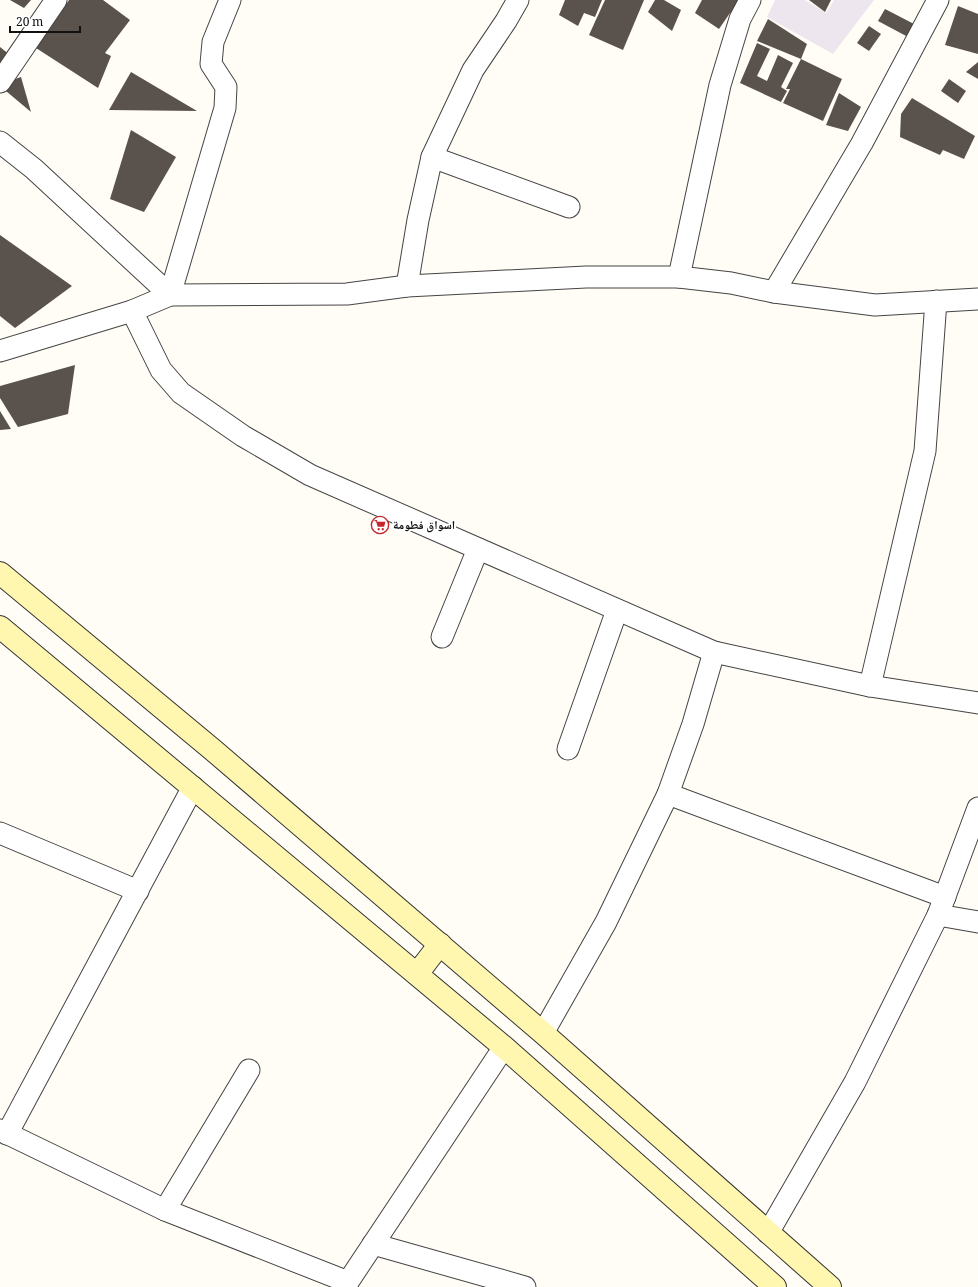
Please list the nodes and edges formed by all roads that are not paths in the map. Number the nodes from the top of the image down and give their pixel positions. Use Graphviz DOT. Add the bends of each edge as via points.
graph roads {
  1 [pos="56,0"];
  2 [pos="230,0"];
  3 [pos="518,0"];
  4 [pos="750,0"];
  5 [pos="938,0"];
  6 [pos="0,82"];
  7 [pos="0,142"];
  8 [pos="432,157"];
  9 [pos="569,207"];
  10 [pos="679,277"];
  11 [pos="407,286"];
  12 [pos="774,292"];
  13 [pos="170,295"];
  14 [pos="978,299"];
  15 [pos="936,301"];
  16 [pos="132,311"];
  17 [pos="0,351"];
  18 [pos="478,549"];
  19 [pos="0,573"];
  20 [pos="617,610"];
  21 [pos="0,627"];
  22 [pos="442,636"];
  23 [pos="714,652"];
  24 [pos="870,686"];
  25 [pos="978,703"];
  26 [pos="568,749"];
  27 [pos="193,787"];
  28 [pos="668,794"];
  29 [pos="978,808"];
  30 [pos="0,833"];
  31 [pos="138,891"];
  32 [pos="942,906"];
  33 [pos="978,922"];
  34 [pos="440,944"];
  35 [pos="416,974"];
  36 [pos="543,1033"];
  37 [pos="504,1047"];
  38 [pos="250,1070"];
  39 [pos="4,1132"];
  40 [pos="165,1210"];
  41 [pos="768,1233"];
  42 [pos="373,1244"];
  43 [pos="347,1285"];
  44 [pos="525,1287"];
  45 [pos="775,1287"];
  46 [pos="830,1287"];
  1 -- 6 [label="street"];
  2 -- 13 [label="street" via="213,42 211,64 226,87 225,108"];
  3 -- 8 [label="street" via="473,70"];
  4 -- 10 [label="street" via="740,19 720,85"];
  5 -- 12 [label="street" via="862,143"];
  7 -- 13 [label="street" via="34,169"];
  8 -- 9 [label="street"];
  8 -- 11 [label="street"];
  10 -- 11 [label="street" via="586,277"];
  10 -- 12 [label="street" via="731,282"];
  11 -- 13 [label="street" via="347,294"];
  12 -- 15 [label="street" via="874,305"];
  13 -- 16 [label="street"];
  14 -- 15 [label="street"];
  15 -- 24 [label="street" via="925,451"];
  16 -- 17 [label="street"];
  16 -- 18 [label="street" via="161,370 181,393 243,436 310,475"];
  18 -- 20 [label="street"];
  18 -- 22 [label="street"];
  19 -- 34 [label="street"];
  20 -- 23 [label="street"];
  20 -- 26 [label="street"];
  21 -- 27 [label="street"];
  23 -- 24 [label="street"];
  23 -- 28 [label="street" via="694,724"];
  24 -- 25 [label="street"];
  27 -- 31 [label="street"];
  27 -- 35 [label="street"];
  28 -- 32 [label="street"];
  28 -- 36 [label="street" via="606,922"];
  29 -- 32 [label="street"];
  30 -- 31 [label="street"];
  31 -- 39 [label="street"];
  32 -- 33 [label="street"];
  32 -- 41 [label="street" via="855,1082"];
  34 -- 35 [label="street"];
  34 -- 36 [label="street"];
  35 -- 37 [label="street"];
  36 -- 41 [label="street"];
  37 -- 42 [label="street"];
  37 -- 45 [label="street"];
  38 -- 40 [label="street"];
  39 -- 40 [label="street"];
  40 -- 43 [label="street"];
  41 -- 46 [label="street"];
  42 -- 43 [label="street"];
  42 -- 44 [label="street"];
}
